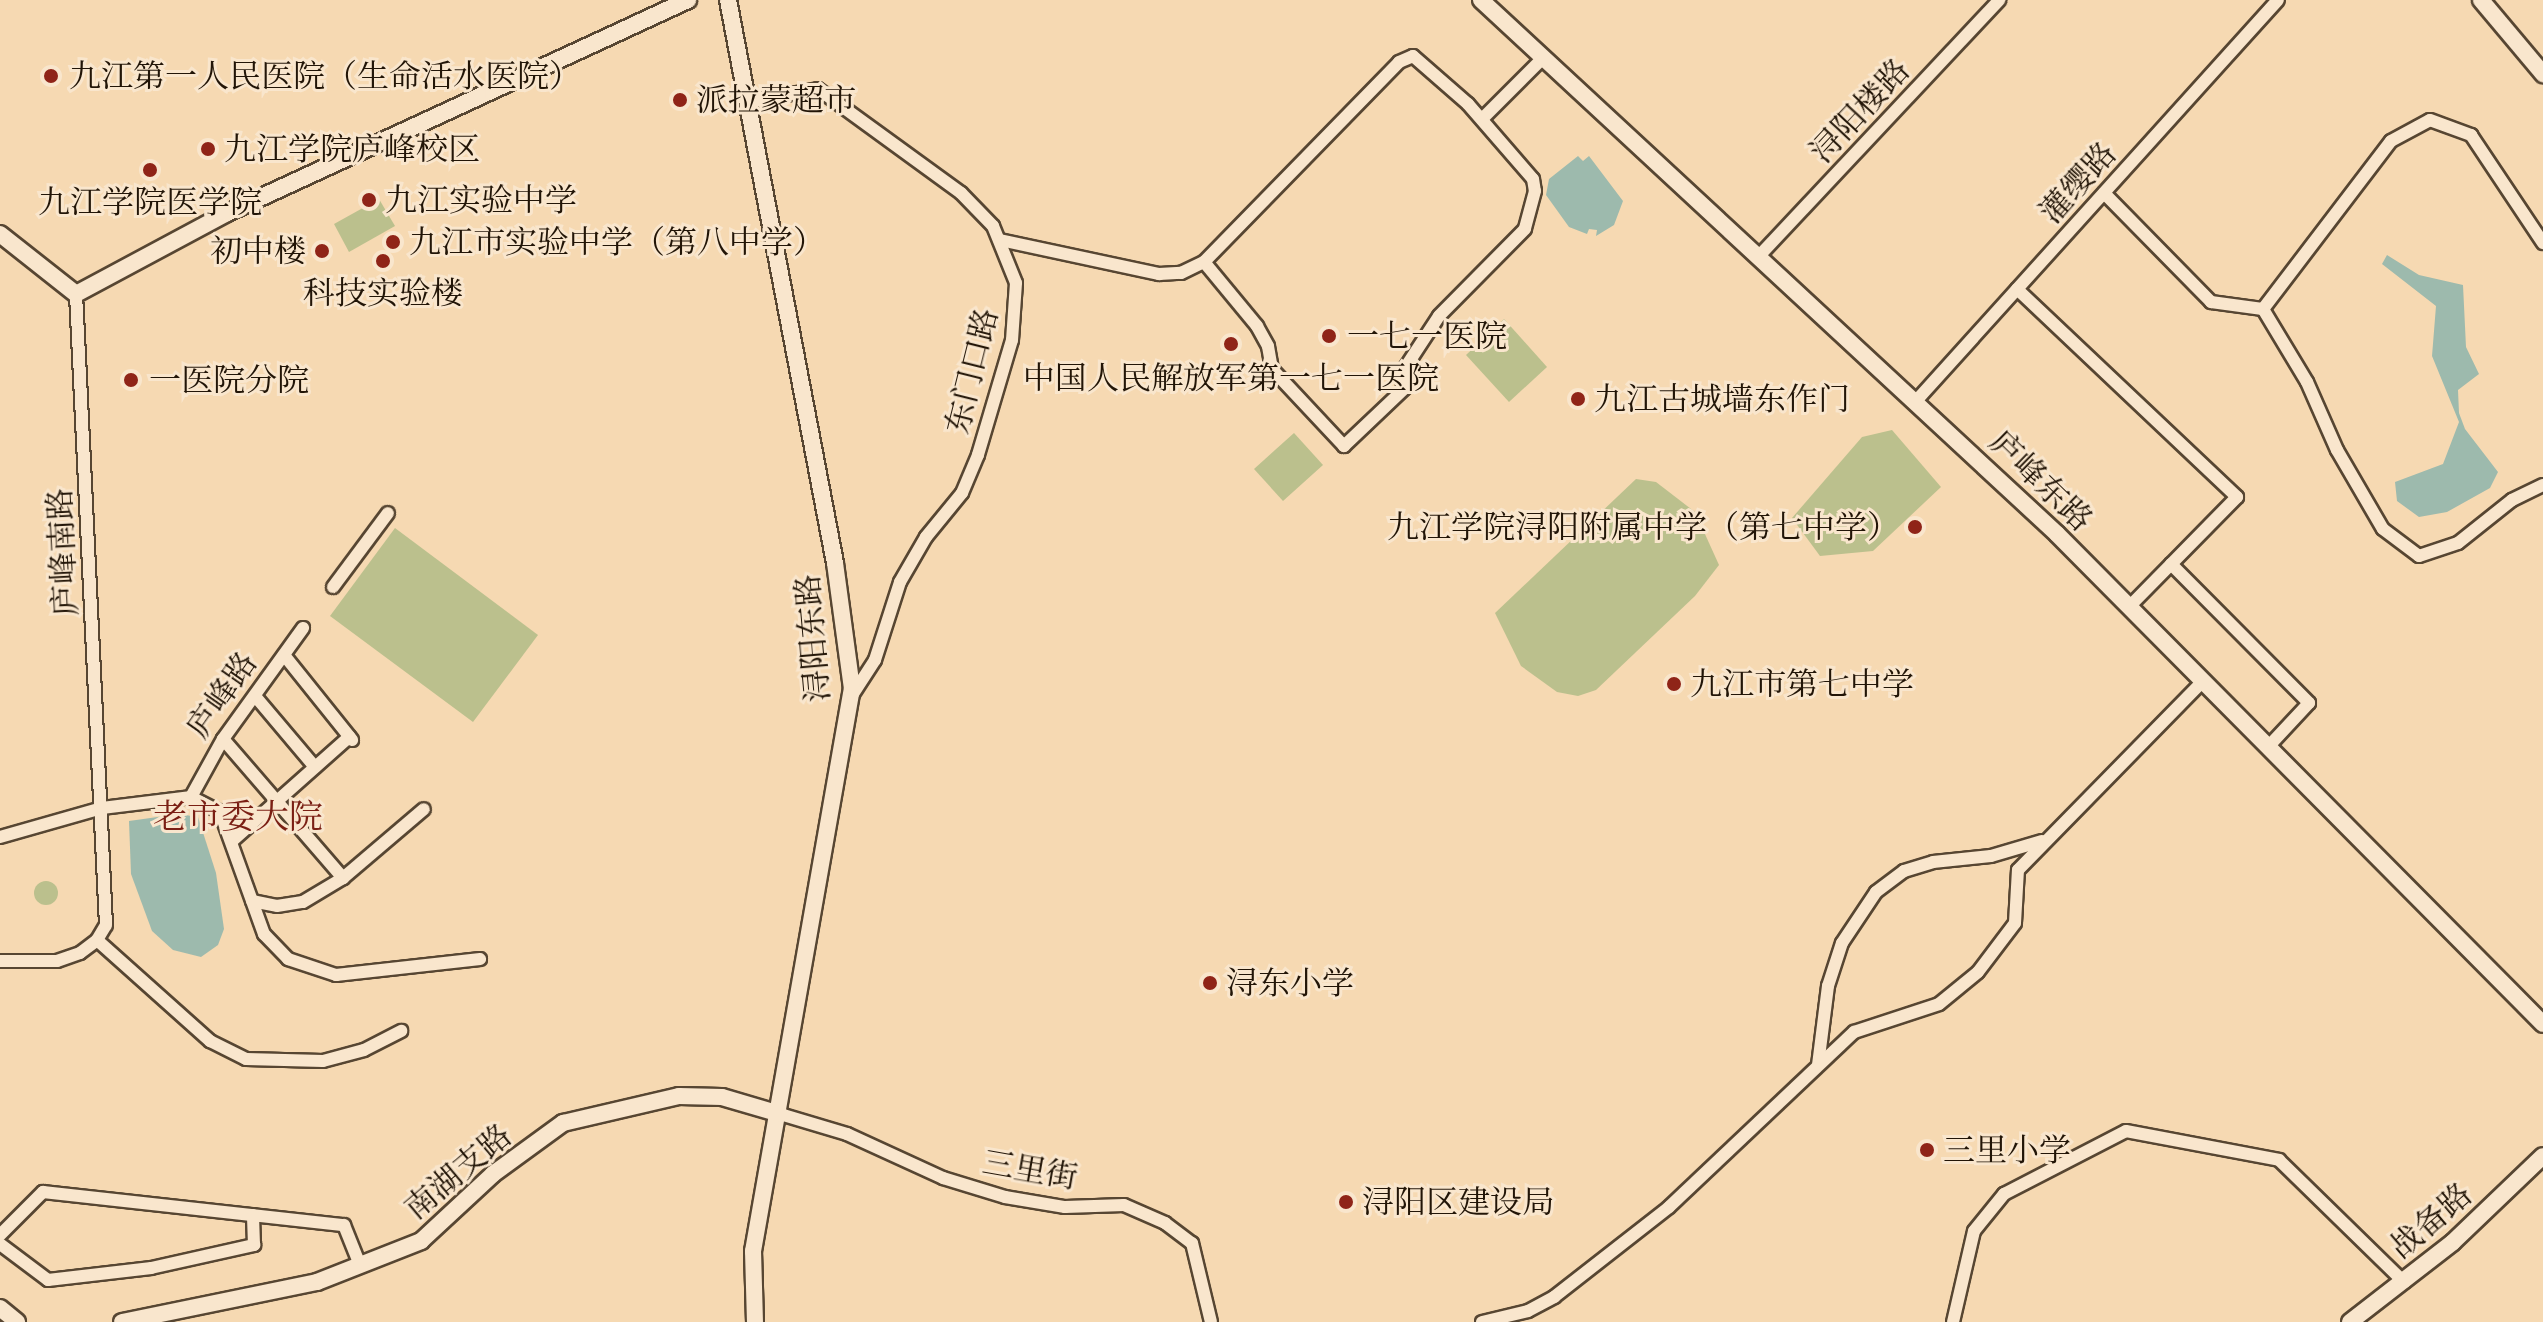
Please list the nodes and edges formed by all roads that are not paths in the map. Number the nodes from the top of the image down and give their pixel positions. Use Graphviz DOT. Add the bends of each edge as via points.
graph roads {
  1 [pos="688,0"];
  2 [pos="728,0"];
  3 [pos="1481,0"];
  4 [pos="1999,0"];
  5 [pos="2278,0"];
  6 [pos="2481,0"];
  7 [pos="1544,57"];
  8 [pos="2543,74"];
  9 [pos="748,102"];
  10 [pos="1482,119"];
  11 [pos="2104,193"];
  12 [pos="0,234"];
  13 [pos="1000,240"];
  14 [pos="2543,243"];
  15 [pos="1759,256"];
  16 [pos="1204,262"];
  17 [pos="2017,289"];
  18 [pos="76,294"];
  19 [pos="2263,309"];
  20 [pos="1916,401"];
  21 [pos="2543,485"];
  22 [pos="388,513"];
  23 [pos="2171,564"];
  24 [pos="333,587"];
  25 [pos="2129,607"];
  26 [pos="303,628"];
  27 [pos="284,655"];
  28 [pos="2203,681"];
  29 [pos="255,696"];
  30 [pos="851,697"];
  31 [pos="223,739"];
  32 [pos="2268,747"];
  33 [pos="315,767"];
  34 [pos="191,797"];
  35 [pos="278,800"];
  36 [pos="102,808"];
  37 [pos="424,809"];
  38 [pos="0,837"];
  39 [pos="2046,840"];
  40 [pos="232,841"];
  41 [pos="343,878"];
  42 [pos="252,901"];
  43 [pos="97,940"];
  44 [pos="480,959"];
  45 [pos="0,961"];
  46 [pos="2543,1024"];
  47 [pos="401,1031"];
  48 [pos="1818,1065"];
  49 [pos="780,1114"];
  50 [pos="2543,1156"];
  51 [pos="253,1215"];
  52 [pos="0,1235"];
  53 [pos="0,1244"];
  54 [pos="360,1265"];
  55 [pos="2404,1282"];
  56 [pos="0,1308"];
  57 [pos="17,1322"];
  58 [pos="122,1322"];
  59 [pos="755,1322"];
  60 [pos="1211,1322"];
  61 [pos="1482,1322"];
  62 [pos="1953,1322"];
  63 [pos="2350,1322"];
  1 -- 18 [label="main road" via="227,213"];
  2 -- 9 [label="main road, 浔阳东路"];
  3 -- 7 [label="main road, 庐峰东路"];
  4 -- 15 [label="street, 浔阳楼路"];
  5 -- 11 [label="street, 灌缨路"];
  6 -- 8 [label="main road"];
  7 -- 10 [label="street"];
  7 -- 15 [label="main road, 庐峰东路"];
  9 -- 13 [label="street, 东门口路" via="818,89 961,193"];
  9 -- 30 [label="main road, 浔阳东路" via="835,563"];
  10 -- 16 [label="street" via="1425,62 1413,56 1399,62"];
  10 -- 16 [label="street" via="1533,179 1525,229 1439,316 1401,374 1404,389 1344,446 1272,369 1257,326"];
  11 -- 17 [label="street, 灌缨路"];
  11 -- 19 [label="street" via="2211,302"];
  12 -- 18 [label="main road"];
  13 -- 16 [label="street" via="1159,274 1181,273"];
  13 -- 30 [label="street, 东门口路" via="1016,283 1017,311 978,455 962,493 926,537 900,582 875,660"];
  14 -- 19 [label="street" via="2471,135 2430,120 2391,141"];
  15 -- 20 [label="main road, 庐峰东路"];
  17 -- 20 [label="street, 灌缨路"];
  17 -- 23 [label="street" via="2237,497"];
  18 -- 36 [label="street, 庐峰南路"];
  19 -- 21 [label="street" via="2383,529 2419,556 2458,543 2512,500"];
  20 -- 25 [label="main road, 庐峰东路"];
  22 -- 24 [label="street"];
  23 -- 25 [label="street"];
  23 -- 32 [label="street" via="2309,703"];
  25 -- 28 [label="main road, 庐峰东路"];
  26 -- 27 [label="street, 庐峰路"];
  27 -- 29 [label="street, 庐峰路"];
  27 -- 33 [label="street" via="351,739"];
  28 -- 32 [label="main road, 庐峰东路"];
  28 -- 39 [label="street"];
  29 -- 31 [label="street, 庐峰路"];
  29 -- 33 [label="street"];
  30 -- 49 [label="main road, 浔阳东路"];
  31 -- 34 [label="street, 庐峰路"];
  31 -- 35 [label="street"];
  32 -- 46 [label="main road, 庐峰东路"];
  33 -- 35 [label="street"];
  34 -- 36 [label="street"];
  34 -- 40 [label="street" via="214,806"];
  35 -- 40 [label="street"];
  35 -- 41 [label="street"];
  36 -- 38 [label="street"];
  36 -- 43 [label="street, 庐峰南路" via="107,902 106,925"];
  37 -- 41 [label="street"];
  39 -- 48 [label="street" via="2018,870 2015,923 1978,972 1939,1004 1854,1032"];
  39 -- 48 [label="street" via="1991,856 1933,862 1904,871 1876,892 1842,943 1828,986"];
  40 -- 42 [label="street"];
  41 -- 42 [label="street" via="291,906"];
  42 -- 44 [label="street" via="264,934 277,949 321,974"];
  43 -- 45 [label="street" via="57,961"];
  43 -- 47 [label="street" via="210,1041 246,1059 323,1061 364,1050"];
  48 -- 61 [label="street" via="1669,1207 1554,1297 1528,1311"];
  49 -- 54 [label="main road, 南湖支路" via="722,1097 679,1096 563,1123 493,1174 421,1241"];
  49 -- 59 [label="main road, 浔阳东路" via="753,1251"];
  49 -- 60 [label="street, 三里街" via="847,1134 943,1178 1005,1197 1065,1207 1124,1205 1165,1223 1192,1243"];
  50 -- 55 [label="main road, 战备路"];
  51 -- 52 [label="street" via="43,1192"];
  51 -- 53 [label="street" via="254,1245 107,1274 48,1280"];
  51 -- 54 [label="street" via="344,1225"];
  54 -- 58 [label="main road, 南湖支路" via="317,1282"];
  55 -- 62 [label="street" via="2279,1160 2126,1131 2004,1194 1974,1231"];
  55 -- 63 [label="main road, 战备路"];
  56 -- 57 [label="main road"];
}
